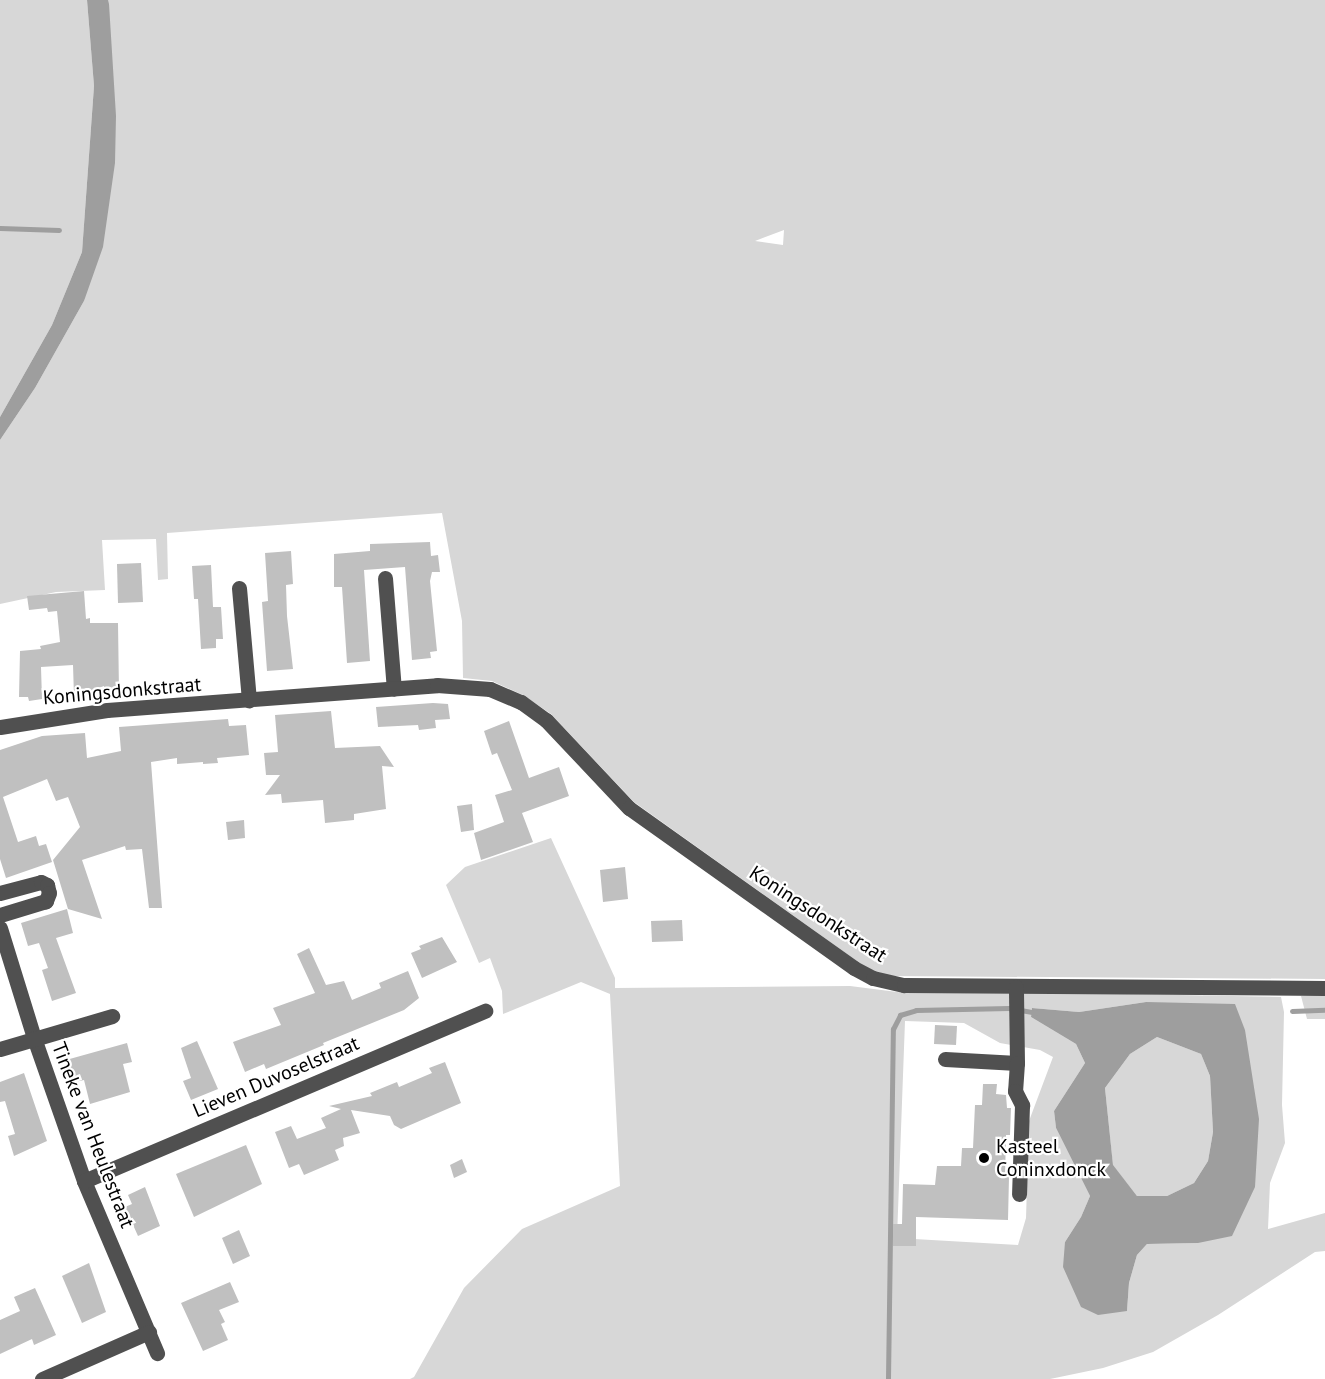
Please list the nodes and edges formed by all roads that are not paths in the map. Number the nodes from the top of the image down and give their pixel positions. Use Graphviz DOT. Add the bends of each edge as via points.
graph roads {
  1 [pos="385,578"];
  2 [pos="239,588"];
  3 [pos="394,689"];
  4 [pos="249,701"];
  5 [pos="0,727"];
  6 [pos="0,893"];
  7 [pos="0,915"];
  8 [pos="0,928"];
  9 [pos="1325,988"];
  10 [pos="1017,1002"];
  11 [pos="485,1011"];
  12 [pos="112,1016"];
  13 [pos="34,1038"];
  14 [pos="0,1049"];
  15 [pos="945,1059"];
  16 [pos="1017,1063"];
  17 [pos="84,1181"];
  18 [pos="1018,1194"];
  19 [pos="149,1332"];
  20 [pos="157,1353"];
  21 [pos="42,1379"];
  1 -- 3 [label="street"];
  2 -- 4 [label="street"];
  3 -- 4 [label="street, Koningsdonkstraat"];
  3 -- 10 [label="street, Koningsdonkstraat" via="490,689 520,702 546,720 629,808 854,968 873,978 904,985"];
  4 -- 5 [label="street, Koningsdonkstraat" via="107,710"];
  6 -- 7 [label="street" via="41,882 47,885 49,893 46,901"];
  8 -- 13 [label="street, Tineke van Heulestraat"];
  9 -- 10 [label="street, Koningsdonkstraat"];
  10 -- 16 [label="street"];
  11 -- 17 [label="street, Lieven Duvoselstraat"];
  12 -- 13 [label="street"];
  13 -- 14 [label="street"];
  13 -- 17 [label="street, Tineke van Heulestraat"];
  15 -- 16 [label="street"];
  16 -- 18 [label="street" via="1015,1091 1022,1105"];
  17 -- 19 [label="street, Tineke van Heulestraat"];
  19 -- 20 [label="street, Tineke van Heulestraat"];
  19 -- 21 [label="street"];
}
